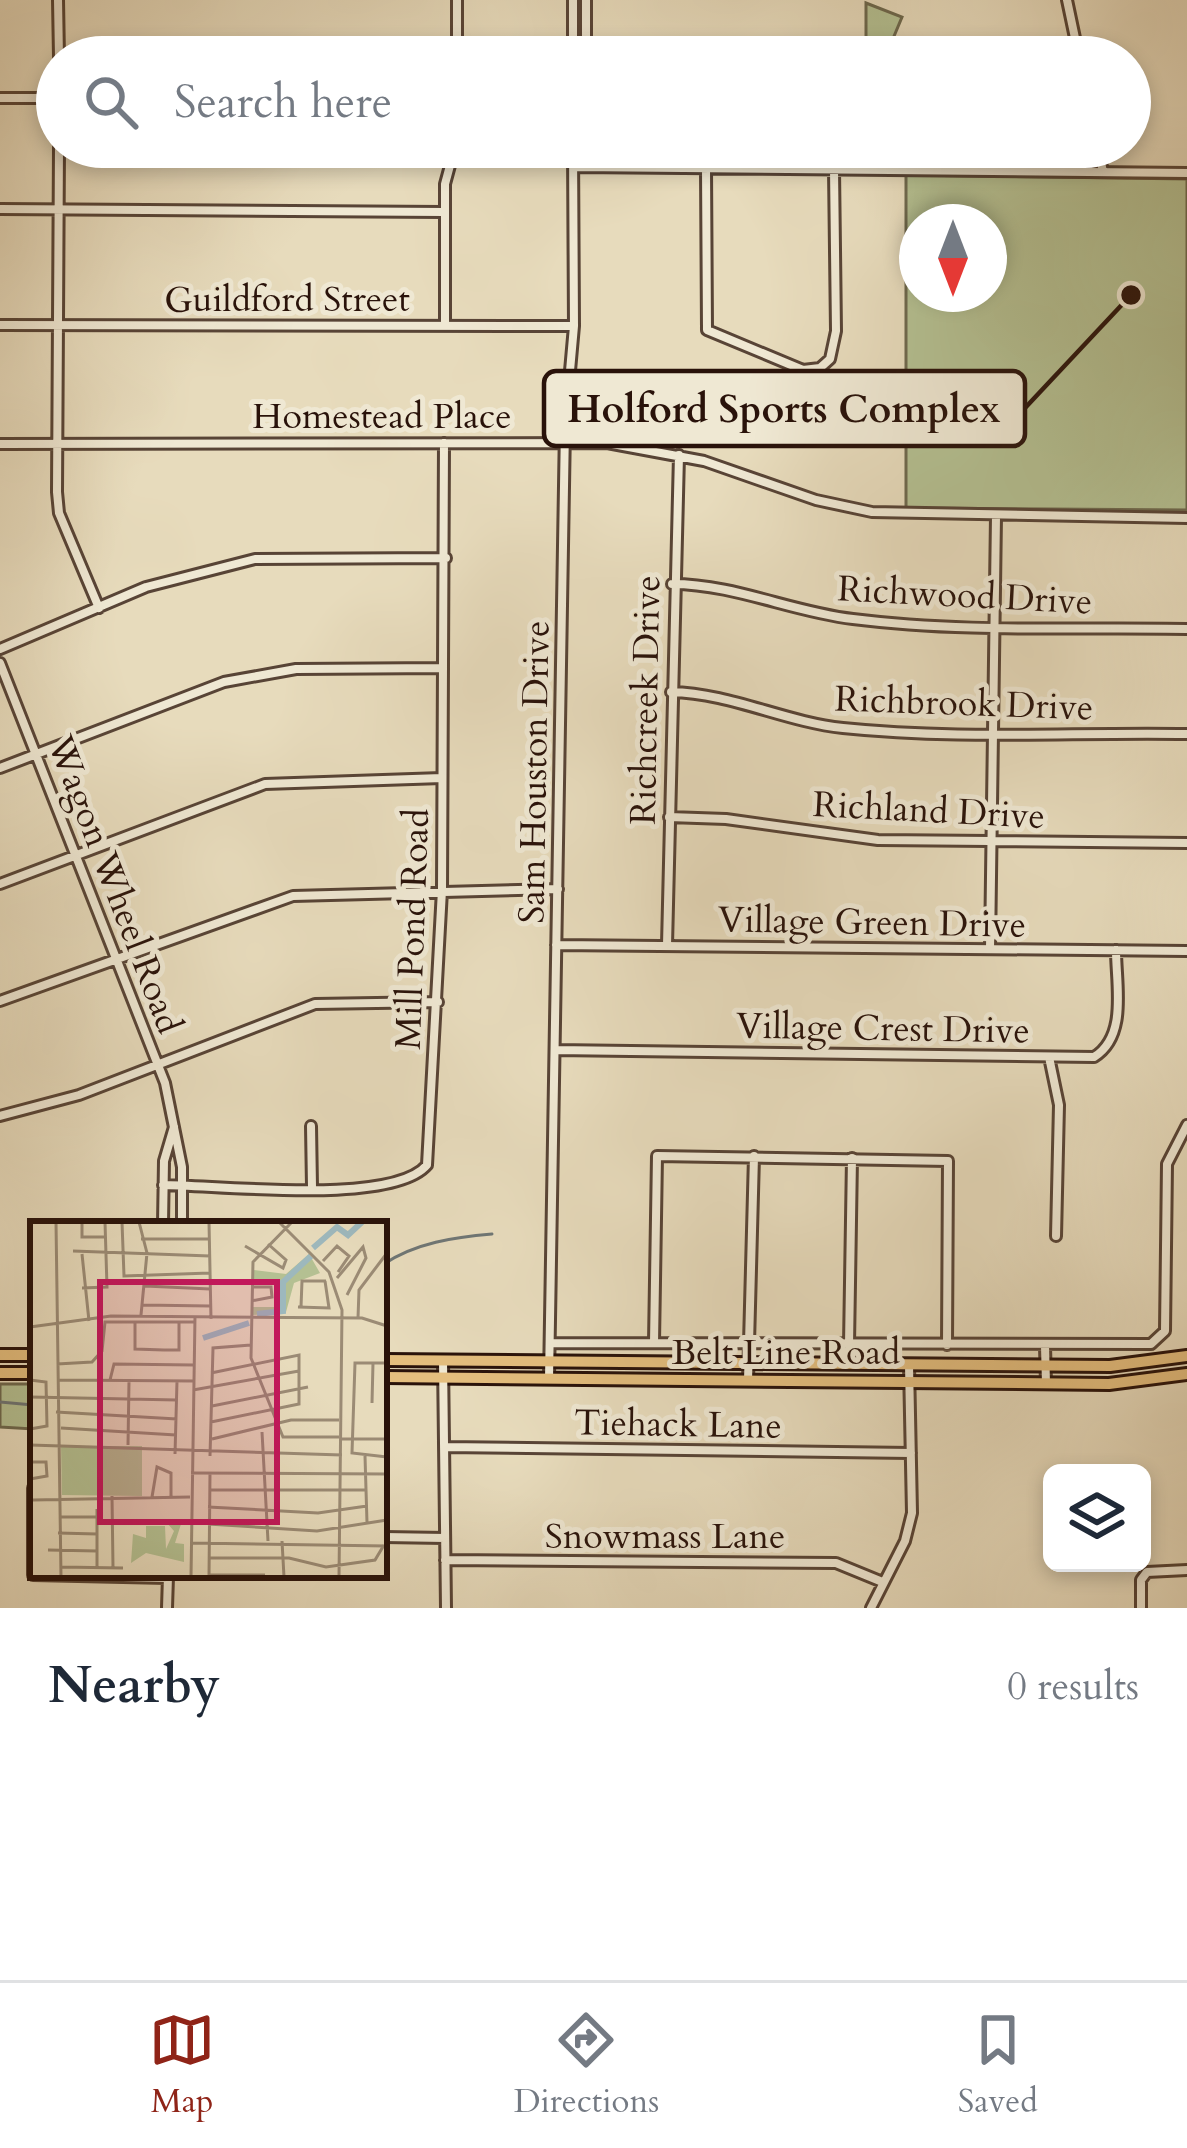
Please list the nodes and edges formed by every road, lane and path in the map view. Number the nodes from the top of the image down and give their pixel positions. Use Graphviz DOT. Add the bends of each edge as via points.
graph roads {
  1 [pos="58,0"];
  2 [pos="457,0"];
  3 [pos="573,0"];
  4 [pos="586,0"];
  5 [pos="1067,0"];
  6 [pos="58,36"];
  7 [pos="457,36"];
  8 [pos="573,36"];
  9 [pos="586,36"];
  10 [pos="1075,36"];
  11 [pos="0,98"];
  12 [pos="36,98"];
  13 [pos="59,168"];
  14 [pos="448,168"];
  15 [pos="576,168"];
  16 [pos="706,168"];
  17 [pos="1102,168"];
  18 [pos="835,170"];
  19 [pos="1103,172"];
  20 [pos="1187,173"];
  21 [pos="0,209"];
  22 [pos="59,211"];
  23 [pos="444,212"];
  24 [pos="59,324"];
  25 [pos="0,325"];
  26 [pos="445,325"];
  27 [pos="574,326"];
  28 [pos="565,441"];
  29 [pos="56,443"];
  30 [pos="444,443"];
  31 [pos="0,444"];
  32 [pos="679,455"];
  33 [pos="996,516"];
  34 [pos="1187,518"];
  35 [pos="446,558"];
  36 [pos="672,584"];
  37 [pos="99,608"];
  38 [pos="995,626"];
  39 [pos="1187,629"];
  40 [pos="0,649"];
  41 [pos="0,663"];
  42 [pos="443,668"];
  43 [pos="671,692"];
  44 [pos="993,733"];
  45 [pos="1187,734"];
  46 [pos="35,755"];
  47 [pos="0,768"];
  48 [pos="442,778"];
  49 [pos="669,817"];
  50 [pos="992,842"];
  51 [pos="1187,843"];
  52 [pos="76,857"];
  53 [pos="0,884"];
  54 [pos="558,889"];
  55 [pos="442,890"];
  56 [pos="556,945"];
  57 [pos="667,946"];
  58 [pos="991,949"];
  59 [pos="1116,950"];
  60 [pos="1187,951"];
  61 [pos="116,962"];
  62 [pos="0,1001"];
  63 [pos="438,1002"];
  64 [pos="555,1050"];
  65 [pos="1049,1057"];
  66 [pos="158,1066"];
  67 [pos="0,1116"];
  68 [pos="1187,1125"];
  69 [pos="174,1126"];
  70 [pos="311,1126"];
  71 [pos="754,1156"];
  72 [pos="852,1157"];
  73 [pos="163,1185"];
  74 [pos="182,1185"];
  75 [pos="312,1187"];
  76 [pos="163,1221"];
  77 [pos="182,1221"];
  78 [pos="1057,1236"];
  79 [pos="550,1343"];
  80 [pos="654,1343"];
  81 [pos="749,1344"];
  82 [pos="849,1345"];
  83 [pos="947,1345"];
  84 [pos="1046,1346"];
  85 [pos="1187,1356"];
  86 [pos="387,1360"];
  87 [pos="442,1360"];
  88 [pos="550,1361"];
  89 [pos="749,1364"];
  90 [pos="909,1365"];
  91 [pos="1046,1366"];
  92 [pos="1187,1374"];
  93 [pos="387,1377"];
  94 [pos="442,1378"];
  95 [pos="549,1379"];
  96 [pos="748,1381"];
  97 [pos="910,1382"];
  98 [pos="1046,1384"];
  99 [pos="443,1447"];
  100 [pos="911,1453"];
  101 [pos="387,1538"];
  102 [pos="445,1538"];
  103 [pos="446,1560"];
  104 [pos="1187,1570"];
  105 [pos="168,1578"];
  106 [pos="880,1581"];
  107 [pos="167,1608"];
  108 [pos="446,1608"];
  109 [pos="871,1608"];
  110 [pos="1141,1608"];
  1 -- 6 [label="street"];
  2 -- 7 [label="street"];
  3 -- 8 [label="street"];
  4 -- 9 [label="street"];
  5 -- 10 [label="street"];
  11 -- 12 [label="street"];
  13 -- 22 [label="street"];
  14 -- 23 [label="street"];
  15 -- 27 [label="street, Sam Houston Drive"];
  16 -- 18 [label="street"];
  16 -- 18 [label="street" via="706,330 803,370 820,368 835,343"];
  17 -- 19 [label="street"];
  18 -- 19 [label="street"];
  19 -- 20 [label="street"];
  21 -- 22 [label="street"];
  22 -- 23 [label="street"];
  22 -- 24 [label="street"];
  23 -- 26 [label="street"];
  24 -- 25 [label="street, Guildford Street"];
  24 -- 26 [label="street, Guildford Street"];
  24 -- 29 [label="street"];
  26 -- 27 [label="street, Guildford Street"];
  27 -- 28 [label="street, Sam Houston Drive"];
  28 -- 30 [label="street, Homestead Place"];
  28 -- 32 [label="street, Homestead Place"];
  28 -- 54 [label="street, Sam Houston Drive"];
  29 -- 30 [label="street, Homestead Place"];
  29 -- 31 [label="street, Homestead Place"];
  29 -- 37 [label="street" via="59,513"];
  30 -- 35 [label="street, Mill Pond Road"];
  32 -- 33 [label="street, Homestead Place" via="847,508"];
  32 -- 36 [label="street, Richcreek Drive"];
  33 -- 34 [label="street, Homestead Place"];
  33 -- 38 [label="street"];
  35 -- 37 [label="street" via="255,559"];
  35 -- 42 [label="street, Mill Pond Road"];
  36 -- 38 [label="street, Richwood Drive" via="704,584 848,619"];
  36 -- 43 [label="street, Richcreek Drive"];
  37 -- 40 [label="street"];
  38 -- 39 [label="street, Richwood Drive"];
  38 -- 44 [label="street"];
  41 -- 46 [label="street, Wagon Wheel Road"];
  42 -- 46 [label="street" via="296,669 224,682"];
  42 -- 48 [label="street, Mill Pond Road"];
  43 -- 44 [label="street, Richbrook Drive" via="842,728"];
  43 -- 49 [label="street, Richcreek Drive"];
  44 -- 45 [label="street, Richbrook Drive"];
  44 -- 50 [label="street"];
  46 -- 47 [label="street"];
  46 -- 52 [label="street, Wagon Wheel Road"];
  48 -- 52 [label="street" via="265,784"];
  48 -- 55 [label="street, Mill Pond Road"];
  49 -- 50 [label="street, Richland Drive" via="878,840"];
  49 -- 57 [label="street, Richcreek Drive"];
  50 -- 51 [label="street, Richland Drive"];
  50 -- 58 [label="street"];
  52 -- 53 [label="street"];
  52 -- 61 [label="street, Wagon Wheel Road"];
  54 -- 55 [label="street"];
  54 -- 56 [label="street, Sam Houston Drive"];
  55 -- 61 [label="street" via="293,896"];
  55 -- 63 [label="street, Mill Pond Road"];
  56 -- 57 [label="street, Village Green Drive"];
  56 -- 64 [label="street, Sam Houston Drive"];
  57 -- 58 [label="street, Village Green Drive"];
  58 -- 59 [label="street, Village Green Drive"];
  59 -- 60 [label="street, Village Green Drive"];
  59 -- 65 [label="street, Village Crest Drive" via="1111,1043 1094,1057"];
  61 -- 62 [label="street"];
  61 -- 66 [label="street, Wagon Wheel Road"];
  63 -- 66 [label="street" via="330,1000"];
  63 -- 75 [label="street, Mill Pond Road" via="427,1165 375,1187"];
  64 -- 65 [label="street, Village Crest Drive"];
  64 -- 79 [label="street, Sam Houston Drive"];
  65 -- 78 [label="street" via="1059,1112"];
  66 -- 67 [label="street"];
  66 -- 69 [label="street, Wagon Wheel Road"];
  68 -- 84 [label="street" via="1167,1164 1161,1339"];
  69 -- 73 [label="street, Wagon Wheel Road"];
  69 -- 74 [label="street, Wagon Wheel Road"];
  70 -- 75 [label="street"];
  71 -- 72 [label="street"];
  71 -- 80 [label="street" via="656,1156"];
  71 -- 81 [label="street"];
  72 -- 82 [label="street"];
  72 -- 83 [label="street" via="948,1161"];
  73 -- 74 [label="street, Mill Pond Road"];
  73 -- 76 [label="street, Wagon Wheel Road"];
  74 -- 75 [label="street, Mill Pond Road"];
  74 -- 77 [label="street, Wagon Wheel Road"];
  79 -- 80 [label="street"];
  79 -- 88 [label="street, Sam Houston Drive"];
  80 -- 81 [label="street"];
  81 -- 82 [label="street"];
  81 -- 89 [label="street"];
  82 -- 83 [label="street"];
  83 -- 84 [label="street"];
  84 -- 91 [label="street"];
  85 -- 91 [label="main road, Belt Line Road"];
  86 -- 87 [label="main road, Belt Line Road"];
  87 -- 88 [label="main road, Belt Line Road"];
  87 -- 94 [label="street"];
  88 -- 89 [label="main road, Belt Line Road"];
  88 -- 95 [label="street, Sam Houston Drive"];
  89 -- 90 [label="main road, Belt Line Road"];
  89 -- 96 [label="street"];
  90 -- 91 [label="main road, Belt Line Road"];
  90 -- 97 [label="street"];
  91 -- 98 [label="street"];
  92 -- 98 [label="main road, Belt Line Road"];
  93 -- 94 [label="main road, Belt Line Road"];
  94 -- 95 [label="main road, Belt Line Road"];
  94 -- 99 [label="street"];
  95 -- 96 [label="main road, Belt Line Road"];
  96 -- 97 [label="main road, Belt Line Road"];
  97 -- 98 [label="main road, Belt Line Road"];
  97 -- 100 [label="street"];
  99 -- 100 [label="street, Tiehack Lane"];
  99 -- 102 [label="street"];
  100 -- 106 [label="street" via="909,1530"];
  101 -- 102 [label="street"];
  102 -- 103 [label="street"];
  103 -- 106 [label="street, Snowmass Lane" via="836,1563"];
  103 -- 108 [label="street"];
  104 -- 110 [label="street" via="1154,1569 1141,1580"];
  105 -- 107 [label="street"];
  106 -- 109 [label="street"];
}
